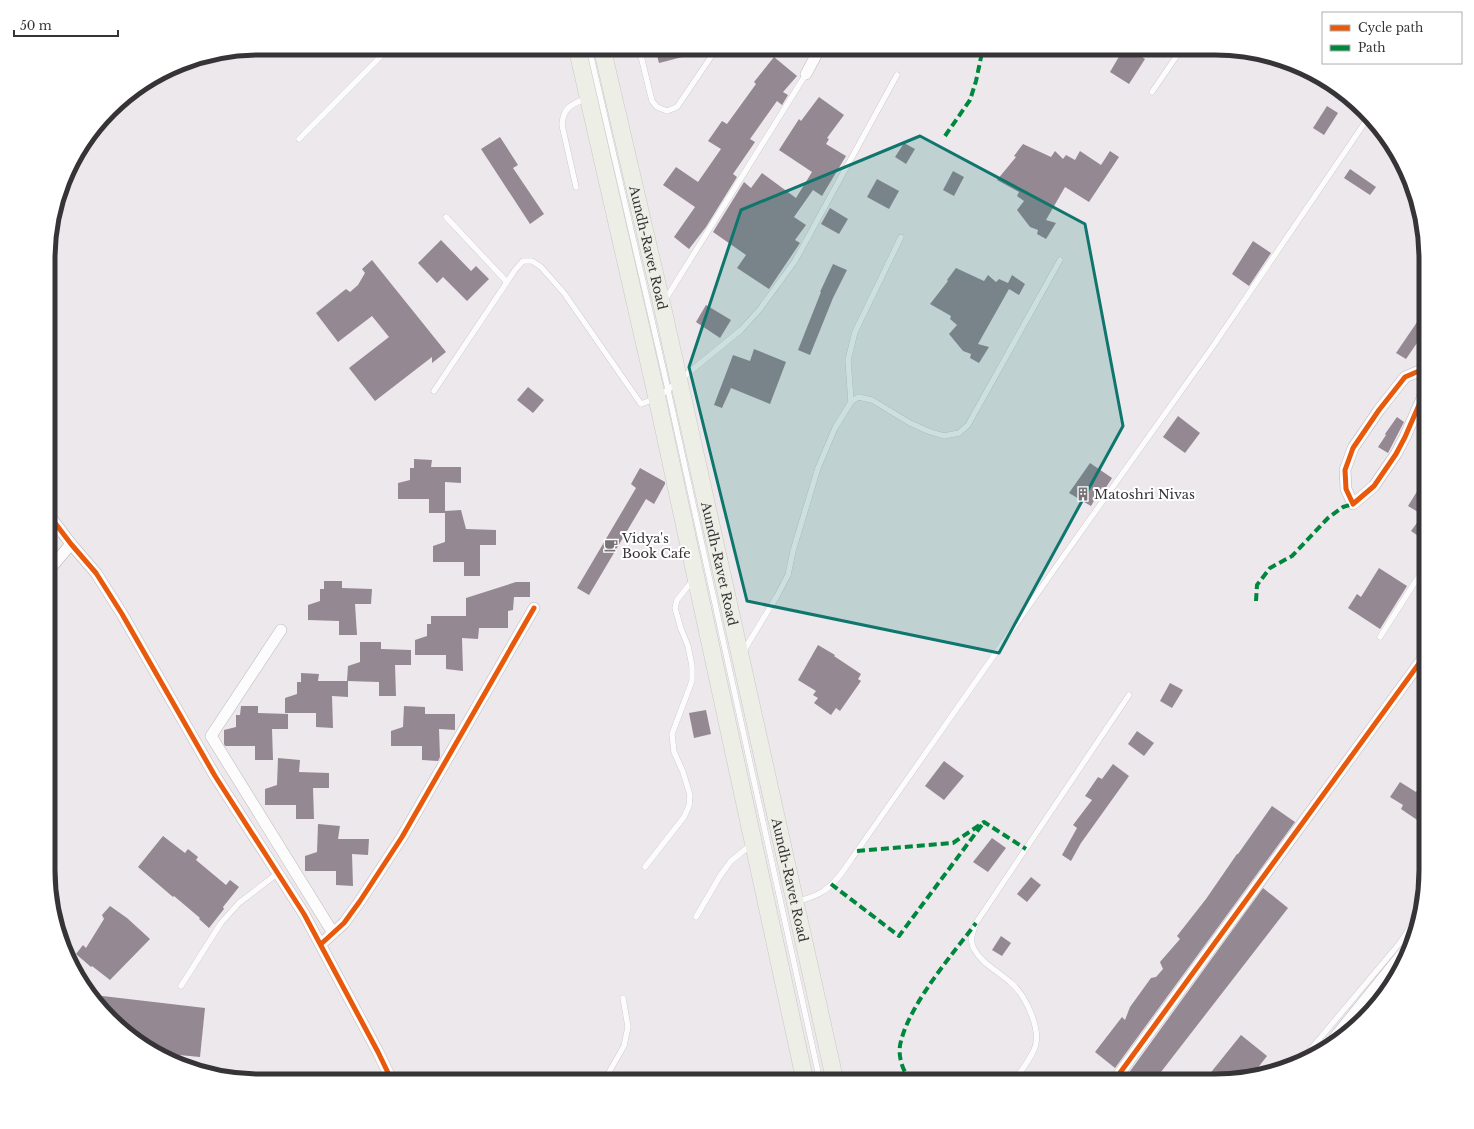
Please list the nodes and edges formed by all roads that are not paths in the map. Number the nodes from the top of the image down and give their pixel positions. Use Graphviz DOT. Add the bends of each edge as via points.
graph roads {
  1 [pos="382,55"];
  2 [pos="579,55"];
  3 [pos="591,55"];
  4 [pos="604,55"];
  5 [pos="641,55"];
  6 [pos="712,55"];
  7 [pos="816,55"];
  8 [pos="1177,55"];
  9 [pos="806,74"];
  10 [pos="897,75"];
  11 [pos="1152,92"];
  12 [pos="589,97"];
  13 [pos="1366,122"];
  14 [pos="299,139"];
  15 [pos="576,187"];
  16 [pos="446,217"];
  17 [pos="901,237"];
  18 [pos="1060,260"];
  19 [pos="507,282"];
  20 [pos="662,305"];
  21 [pos="1419,371"];
  22 [pos="667,390"];
  23 [pos="434,391"];
  24 [pos="850,402"];
  25 [pos="1419,405"];
  26 [pos="55,523"];
  27 [pos="71,544"];
  28 [pos="55,563"];
  29 [pos="1419,576"];
  30 [pos="695,577"];
  31 [pos="534,608"];
  32 [pos="281,630"];
  33 [pos="1380,637"];
  34 [pos="740,657"];
  35 [pos="1419,664"];
  36 [pos="1129,695"];
  37 [pos="753,843"];
  38 [pos="645,867"];
  39 [pos="278,873"];
  40 [pos="795,903"];
  41 [pos="696,917"];
  42 [pos="1411,925"];
  43 [pos="333,933"];
  44 [pos="321,944"];
  45 [pos="1398,959"];
  46 [pos="181,986"];
  47 [pos="623,998"];
  48 [pos="1341,1030"];
  49 [pos="1309,1051"];
  50 [pos="388,1074"];
  51 [pos="608,1074"];
  52 [pos="803,1074"];
  53 [pos="818,1074"];
  54 [pos="832,1074"];
  55 [pos="1019,1074"];
  56 [pos="1119,1074"];
  1 -- 14 [label="lane"];
  2 -- 12 [label="main road, Aundh-Ravet Road"];
  3 -- 22 [label="lane"];
  4 -- 20 [label="main road, Aundh-Ravet Road"];
  5 -- 6 [label="lane" via="652,100 657,108 666,111 677,107"];
  7 -- 9 [label="street"];
  8 -- 11 [label="lane"];
  9 -- 20 [label="lane"];
  10 -- 22 [label="lane" via="796,260 741,330"];
  12 -- 15 [label="lane" via="572,104 562,117"];
  12 -- 22 [label="main road, Aundh-Ravet Road"];
  13 -- 40 [label="lane" via="1211,349 857,852 824,891"];
  16 -- 19 [label="lane"];
  17 -- 24 [label="lane" via="854,332 848,360"];
  18 -- 24 [label="lane" via="968,425 958,433 944,436 928,431 872,400 858,397"];
  19 -- 22 [label="lane" via="523,261 532,261 541,266 564,293 641,404"];
  19 -- 23 [label="lane"];
  20 -- 22 [label="main road, Aundh-Ravet Road"];
  21 -- 25 [label="street" via="1405,377 1353,448 1345,470 1346,489 1353,504 1374,486 1396,454"];
  22 -- 30 [label="main road, Aundh-Ravet Road"];
  22 -- 34 [label="main road, Aundh-Ravet Road"];
  22 -- 53 [label="lane"];
  24 -- 34 [label="lane" via="835,428 818,468 792,551 788,575"];
  26 -- 27 [label="street"];
  27 -- 28 [label="street"];
  27 -- 39 [label="street" via="96,572 215,776"];
  29 -- 33 [label="lane"];
  30 -- 37 [label="main road, Aundh-Ravet Road"];
  30 -- 38 [label="lane" via="682,592 675,608 692,666 692,681 672,734 674,752 690,795 689,806 684,817"];
  31 -- 43 [label="street" via="402,837 360,901"];
  32 -- 43 [label="street" via="211,736"];
  34 -- 40 [label="main road, Aundh-Ravet Road"];
  35 -- 56 [label="street"];
  36 -- 55 [label="lane" via="976,923 972,935 973,948 1022,994 1033,1021 1037,1037 1035,1049"];
  37 -- 41 [label="lane" via="731,861"];
  37 -- 52 [label="main road, Aundh-Ravet Road"];
  39 -- 44 [label="street"];
  39 -- 46 [label="lane" via="239,903 221,923"];
  40 -- 54 [label="main road, Aundh-Ravet Road"];
  42 -- 49 [label="lane"];
  43 -- 44 [label="street"];
  44 -- 50 [label="street"];
  45 -- 48 [label="street"];
  47 -- 51 [label="lane" via="628,1027 624,1046"];
}
